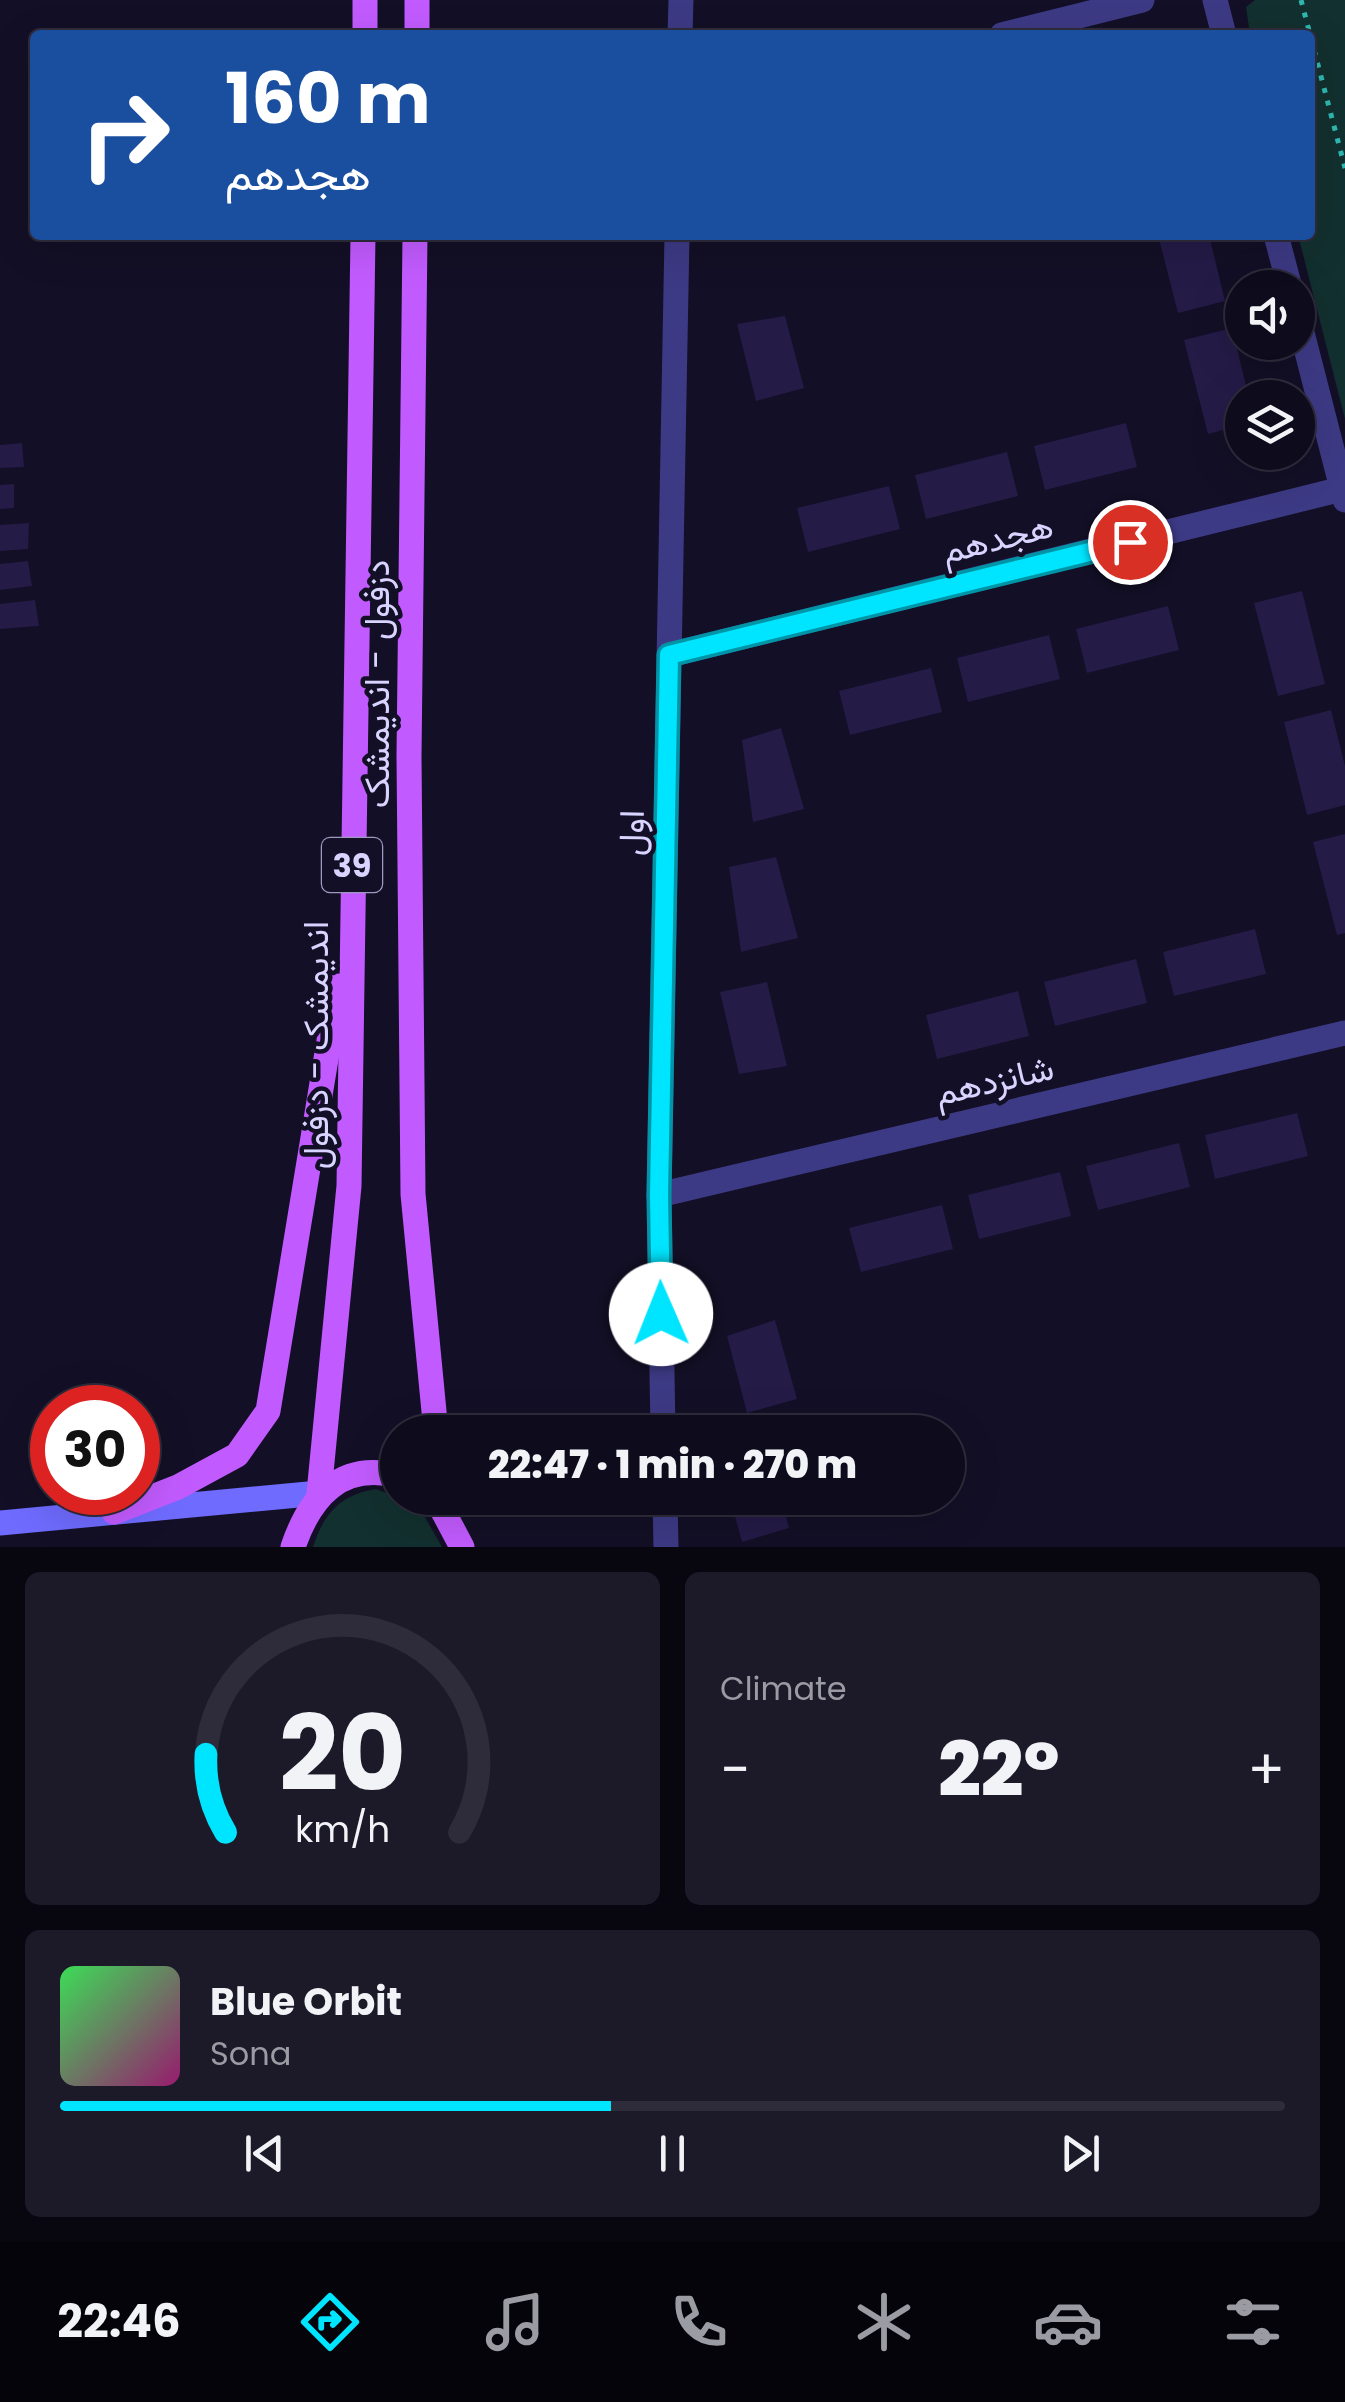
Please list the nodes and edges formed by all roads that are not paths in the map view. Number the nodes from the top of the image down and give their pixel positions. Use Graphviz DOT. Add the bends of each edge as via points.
graph roads {
  1 [pos="365,0"];
  2 [pos="417,0"];
  3 [pos="680,0"];
  4 [pos="1142,0"];
  5 [pos="1215,0"];
  6 [pos="365,30"];
  7 [pos="417,30"];
  8 [pos="680,30"];
  9 [pos="1022,30"];
  10 [pos="1223,30"];
  11 [pos="362,240"];
  12 [pos="414,240"];
  13 [pos="677,240"];
  14 [pos="1277,240"];
  15 [pos="1285,270"];
  16 [pos="1309,360"];
  17 [pos="1344,494"];
  18 [pos="669,655"];
  19 [pos="352,902"];
  20 [pos="1345,1034"];
  21 [pos="659,1195"];
  22 [pos="434,1415"];
  23 [pos="663,1415"];
  24 [pos="380,1471"];
  25 [pos="319,1493"];
  26 [pos="160,1494"];
  27 [pos="160,1508"];
  28 [pos="86,1515"];
  29 [pos="447,1515"];
  30 [pos="665,1515"];
  31 [pos="0,1524"];
  32 [pos="293,1547"];
  33 [pos="462,1547"];
  34 [pos="666,1547"];
  1 -- 6 [label="main road"];
  2 -- 7 [label="main road"];
  3 -- 8 [label="street"];
  4 -- 9 [label="street"];
  5 -- 10 [label="street"];
  11 -- 19 [label="main road, اندیمشک - دزفول / 39"];
  12 -- 22 [label="main road, دزفول - اندیمشک / 39" via="413,1194"];
  13 -- 18 [label="street, اول"];
  14 -- 15 [label="street"];
  16 -- 17 [label="street"];
  17 -- 18 [label="street, هجدهم"];
  18 -- 21 [label="street, اول"];
  19 -- 25 [label="main road, اندیمشک - دزفول / 39" via="349,1186"];
  19 -- 26 [label="main road" via="268,1411 237,1456"];
  20 -- 21 [label="street, شانزدهم"];
  21 -- 23 [label="street, اول"];
  24 -- 25 [label="main road" via="346,1475"];
  25 -- 27 [label="main road"];
  25 -- 32 [label="main road, 39"];
  28 -- 31 [label="main road"];
  29 -- 33 [label="main road"];
  30 -- 34 [label="street"];
}
